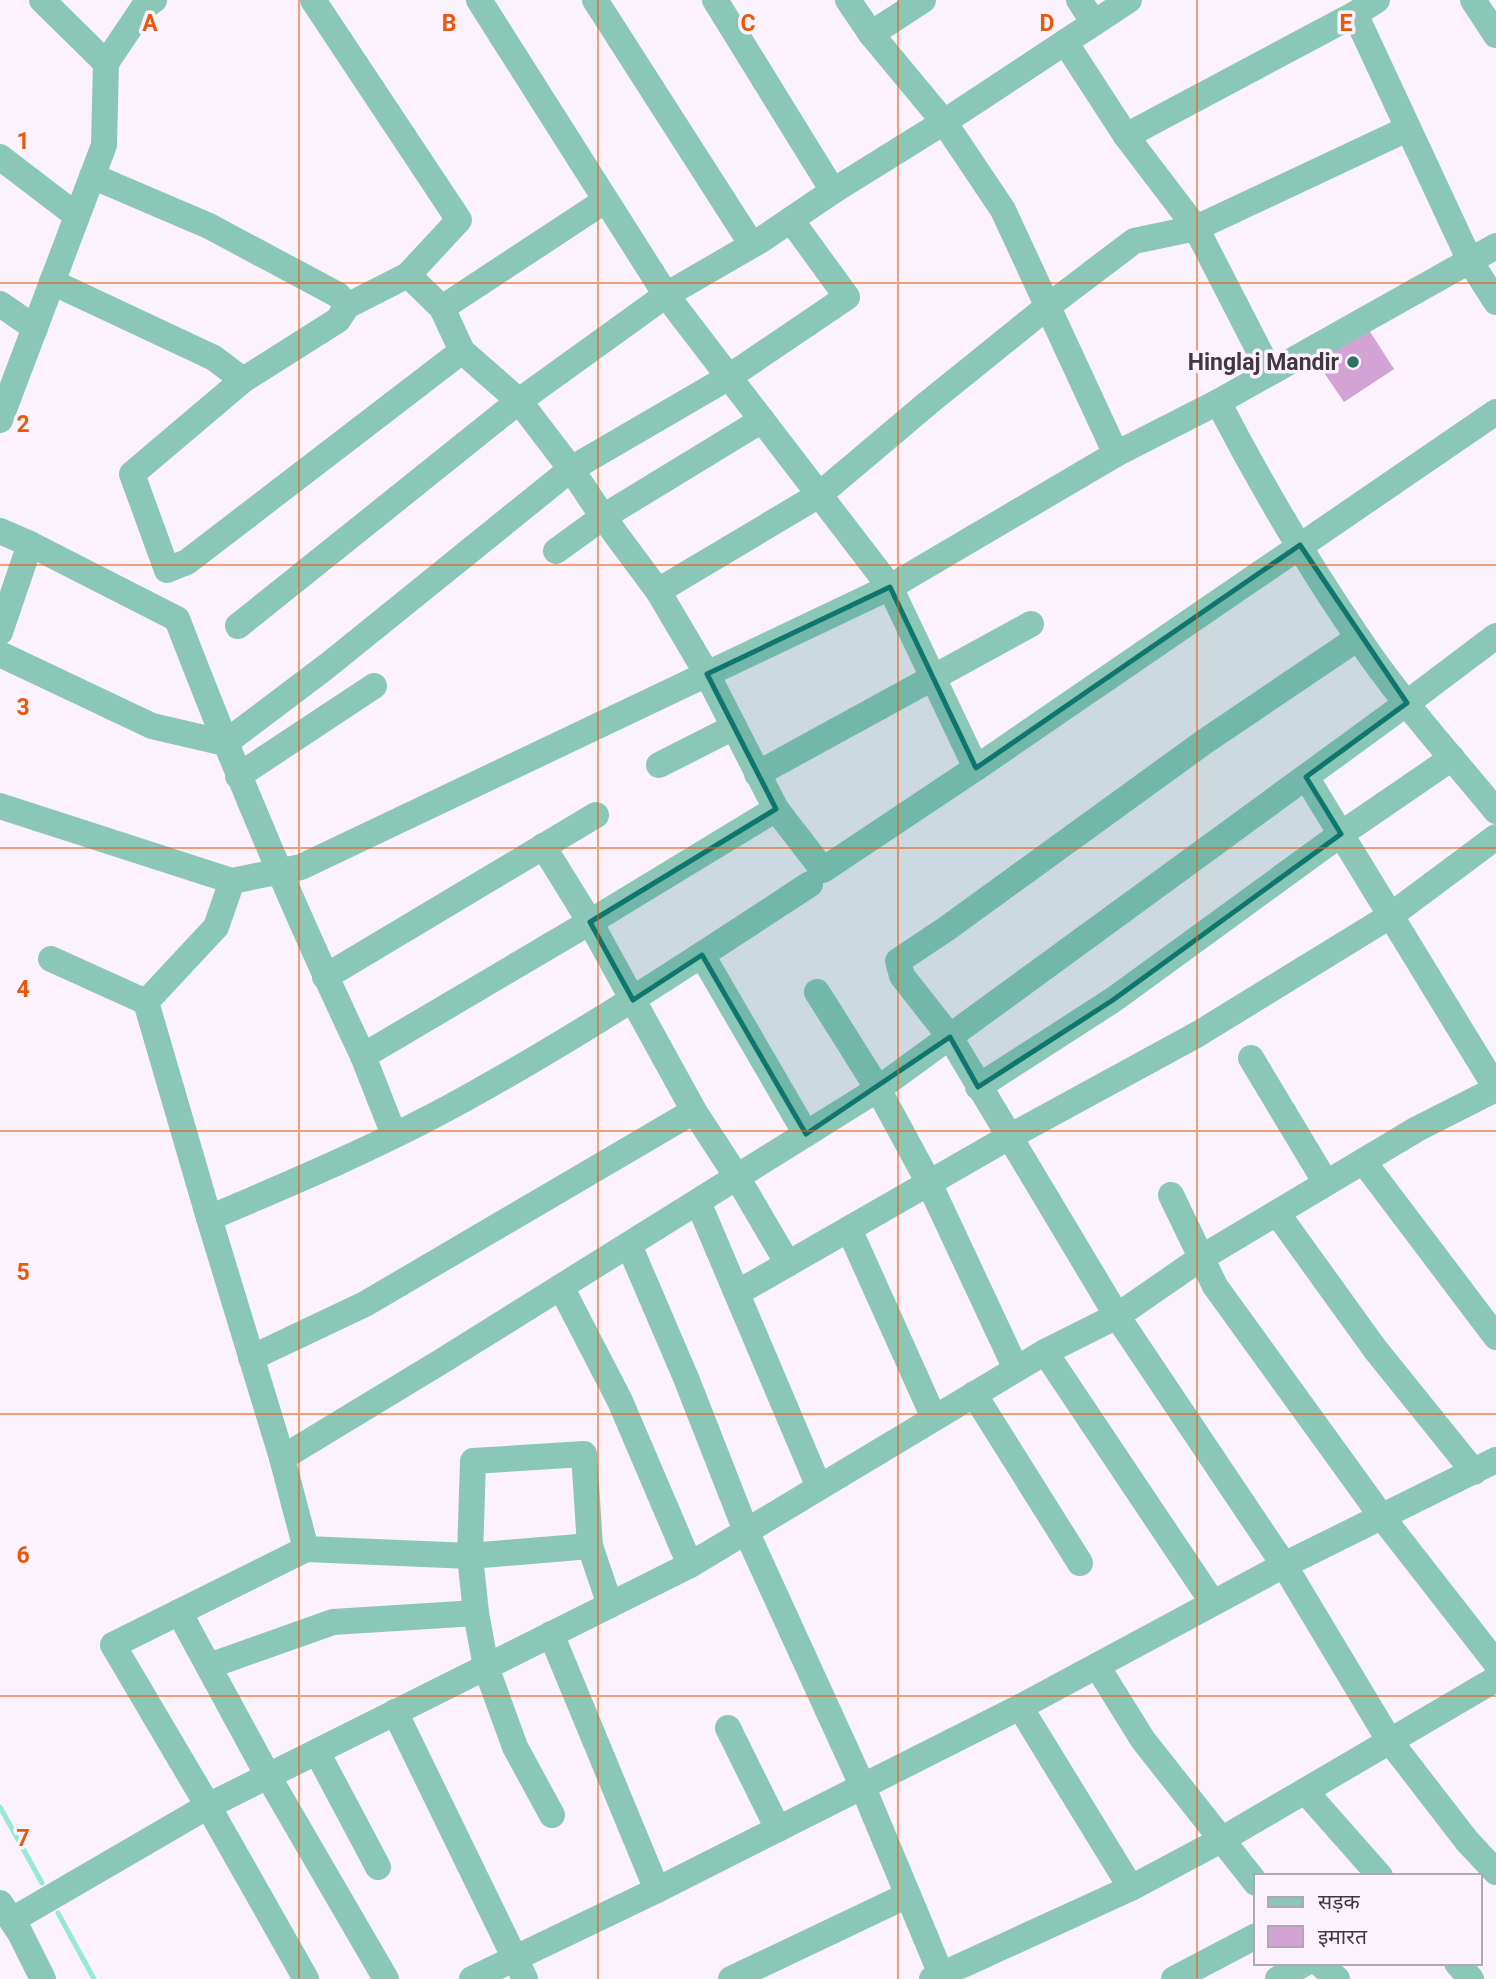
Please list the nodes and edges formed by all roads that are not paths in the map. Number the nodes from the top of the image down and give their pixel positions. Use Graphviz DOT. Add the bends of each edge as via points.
graph roads {
  1 [pos="42,0"];
  2 [pos="154,0"];
  3 [pos="313,0"];
  4 [pos="479,0"];
  5 [pos="595,0"];
  6 [pos="715,0"];
  7 [pos="848,0"];
  8 [pos="923,0"];
  9 [pos="1079,0"];
  10 [pos="1129,0"];
  11 [pos="1377,0"];
  12 [pos="1474,0"];
  13 [pos="1354,14"];
  14 [pos="1094,23"];
  15 [pos="871,34"];
  16 [pos="1496,36"];
  17 [pos="1065,42"];
  18 [pos="106,63"];
  19 [pos="944,122"];
  20 [pos="1407,128"];
  21 [pos="1126,135"];
  22 [pos="0,157"];
  23 [pos="92,176"];
  24 [pos="833,191"];
  25 [pos="600,204"];
  26 [pos="77,216"];
  27 [pos="791,220"];
  28 [pos="1196,228"];
  29 [pos="752,245"];
  30 [pos="1496,246"];
  31 [pos="1470,261"];
  32 [pos="408,275"];
  33 [pos="52,282"];
  34 [pos="666,295"];
  35 [pos="1496,302"];
  36 [pos="0,304"];
  37 [pos="347,306"];
  38 [pos="1046,307"];
  39 [pos="442,308"];
  40 [pos="35,328"];
  41 [pos="462,351"];
  42 [pos="1270,372"];
  43 [pos="729,377"];
  44 [pos="243,380"];
  45 [pos="519,401"];
  46 [pos="1218,402"];
  47 [pos="1496,412"];
  48 [pos="0,419"];
  49 [pos="762,420"];
  50 [pos="1116,454"];
  51 [pos="571,469"];
  52 [pos="819,495"];
  53 [pos="603,517"];
  54 [pos="0,531"];
  55 [pos="30,544"];
  56 [pos="1300,545"];
  57 [pos="556,551"];
  58 [pos="890,587"];
  59 [pos="658,591"];
  60 [pos="1031,624"];
  61 [pos="238,626"];
  62 [pos="0,632"];
  63 [pos="1496,636"];
  64 [pos="1358,638"];
  65 [pos="0,654"];
  66 [pos="707,674"];
  67 [pos="932,679"];
  68 [pos="374,686"];
  69 [pos="1408,703"];
  70 [pos="734,727"];
  71 [pos="225,743"];
  72 [pos="1452,758"];
  73 [pos="659,765"];
  74 [pos="976,768"];
  75 [pos="757,774"];
  76 [pos="238,776"];
  77 [pos="1306,777"];
  78 [pos="0,806"];
  79 [pos="776,809"];
  80 [pos="1496,811"];
  81 [pos="596,815"];
  82 [pos="1341,834"];
  83 [pos="1496,837"];
  84 [pos="543,846"];
  85 [pos="279,871"];
  86 [pos="232,881"];
  87 [pos="810,884"];
  88 [pos="1390,916"];
  89 [pos="590,922"];
  90 [pos="702,955"];
  91 [pos="51,959"];
  92 [pos="325,977"];
  93 [pos="817,992"];
  94 [pos="633,1000"];
  95 [pos="146,1002"];
  96 [pos="950,1037"];
  97 [pos="363,1056"];
  98 [pos="1251,1058"];
  99 [pos="978,1087"];
  100 [pos="1496,1088"];
  101 [pos="878,1089"];
  102 [pos="694,1111"];
  103 [pos="806,1134"];
  104 [pos="394,1135"];
  105 [pos="1009,1137"];
  106 [pos="1363,1161"];
  107 [pos="737,1177"];
  108 [pos="929,1183"];
  109 [pos="1326,1183"];
  110 [pos="1171,1195"];
  111 [pos="698,1202"];
  112 [pos="1277,1213"];
  113 [pos="209,1218"];
  114 [pos="849,1229"];
  115 [pos="629,1245"];
  116 [pos="1201,1258"];
  117 [pos="788,1264"];
  118 [pos="561,1287"];
  119 [pos="737,1293"];
  120 [pos="1117,1316"];
  121 [pos="1496,1337"];
  122 [pos="1045,1352"];
  123 [pos="251,1358"];
  124 [pos="1016,1369"];
  125 [pos="974,1394"];
  126 [pos="934,1419"];
  127 [pos="282,1458"];
  128 [pos="1485,1466"];
  129 [pos="819,1487"];
  130 [pos="1382,1517"];
  131 [pos="746,1531"];
  132 [pos="590,1546"];
  133 [pos="306,1549"];
  134 [pos="470,1556"];
  135 [pos="1080,1563"];
  136 [pos="690,1565"];
  137 [pos="1284,1565"];
  138 [pos="1213,1603"];
  139 [pos="610,1605"];
  140 [pos="179,1612"];
  141 [pos="476,1612"];
  142 [pos="551,1634"];
  143 [pos="1496,1663"];
  144 [pos="209,1666"];
  145 [pos="1097,1666"];
  146 [pos="486,1667"];
  147 [pos="1496,1679"];
  148 [pos="1020,1707"];
  149 [pos="395,1713"];
  150 [pos="728,1728"];
  151 [pos="1389,1741"];
  152 [pos="317,1752"];
  153 [pos="268,1776"];
  154 [pos="862,1785"];
  155 [pos="1305,1791"];
  156 [pos="208,1805"];
  157 [pos="552,1815"];
  158 [pos="778,1829"];
  159 [pos="1221,1840"];
  160 [pos="378,1867"];
  161 [pos="1496,1872"];
  162 [pos="1378,1874"];
  163 [pos="1254,1881"];
  164 [pos="1131,1888"];
  165 [pos="657,1890"];
  166 [pos="908,1895"];
  167 [pos="6,1912"];
  168 [pos="1254,1937"];
  169 [pos="1302,1965"];
  170 [pos="1322,1965"];
  171 [pos="1459,1965"];
  172 [pos="519,1969"];
  173 [pos="939,1978"];
  174 [pos="43,1979"];
  175 [pos="306,1979"];
  176 [pos="386,1979"];
  177 [pos="472,1979"];
  178 [pos="731,1979"];
  179 [pos="1174,1979"];
  180 [pos="1278,1979"];
  181 [pos="1337,1979"];
  182 [pos="1471,1979"];
  1 -- 18 [label="street"];
  2 -- 18 [label="street" via="143,8"];
  3 -- 32 [label="street" via="460,220"];
  4 -- 34 [label="street"];
  5 -- 29 [label="street"];
  6 -- 24 [label="street"];
  7 -- 15 [label="street"];
  8 -- 15 [label="street"];
  9 -- 14 [label="street"];
  10 -- 14 [label="street"];
  11 -- 13 [label="street"];
  12 -- 16 [label="street"];
  13 -- 20 [label="street"];
  13 -- 21 [label="street"];
  14 -- 17 [label="street"];
  15 -- 19 [label="street"];
  17 -- 19 [label="street"];
  17 -- 21 [label="street"];
  18 -- 23 [label="street" via="104,145"];
  19 -- 24 [label="street"];
  19 -- 38 [label="street" via="1003,209"];
  20 -- 28 [label="street"];
  20 -- 31 [label="street"];
  21 -- 28 [label="street"];
  22 -- 26 [label="street"];
  23 -- 26 [label="street"];
  23 -- 37 [label="street" via="209,226 338,295"];
  24 -- 27 [label="street"];
  25 -- 39 [label="street"];
  26 -- 33 [label="street"];
  27 -- 29 [label="street"];
  27 -- 43 [label="street" via="847,297"];
  28 -- 38 [label="street" via="1134,242"];
  28 -- 42 [label="street"];
  29 -- 34 [label="street"];
  30 -- 31 [label="street"];
  31 -- 35 [label="street"];
  31 -- 42 [label="street"];
  32 -- 37 [label="street"];
  32 -- 39 [label="street"];
  33 -- 40 [label="street"];
  33 -- 44 [label="street" via="214,358"];
  34 -- 43 [label="street"];
  34 -- 45 [label="street"];
  36 -- 40 [label="street"];
  37 -- 44 [label="street" via="338,320"];
  38 -- 50 [label="street"];
  38 -- 52 [label="street"];
  39 -- 41 [label="street"];
  40 -- 48 [label="street"];
  41 -- 44 [label="street" via="187,562 167,570 131,474"];
  41 -- 45 [label="street"];
  42 -- 46 [label="street"];
  43 -- 49 [label="street"];
  43 -- 51 [label="street"];
  45 -- 51 [label="street"];
  45 -- 61 [label="street"];
  46 -- 50 [label="street"];
  46 -- 56 [label="street"];
  47 -- 56 [label="street"];
  49 -- 52 [label="street"];
  49 -- 53 [label="street"];
  50 -- 58 [label="street"];
  51 -- 53 [label="street"];
  51 -- 71 [label="street"];
  52 -- 58 [label="street"];
  52 -- 59 [label="street"];
  53 -- 57 [label="street"];
  53 -- 59 [label="street"];
  54 -- 55 [label="street"];
  55 -- 62 [label="street"];
  55 -- 71 [label="street" via="177,619"];
  56 -- 64 [label="street"];
  56 -- 74 [label="street"];
  58 -- 66 [label="street"];
  58 -- 67 [label="street"];
  59 -- 66 [label="street"];
  60 -- 67 [label="street"];
  63 -- 69 [label="street"];
  64 -- 69 [label="street"];
  64 -- 96 [label="street" via="898,961 902,975"];
  65 -- 71 [label="street" via="152,726"];
  66 -- 70 [label="street"];
  66 -- 85 [label="street" via="301,867"];
  67 -- 74 [label="street"];
  67 -- 75 [label="street"];
  68 -- 76 [label="street"];
  69 -- 72 [label="street"];
  69 -- 77 [label="street"];
  70 -- 73 [label="street"];
  70 -- 75 [label="street"];
  71 -- 76 [label="street"];
  72 -- 80 [label="street"];
  72 -- 82 [label="street"];
  74 -- 79 [label="street" via="822,870"];
  75 -- 79 [label="street"];
  76 -- 85 [label="street"];
  77 -- 82 [label="street"];
  77 -- 96 [label="street"];
  78 -- 86 [label="street"];
  79 -- 89 [label="street"];
  81 -- 84 [label="street"];
  82 -- 88 [label="street"];
  82 -- 99 [label="street" via="1113,1000"];
  83 -- 88 [label="street"];
  84 -- 89 [label="street"];
  84 -- 92 [label="street"];
  85 -- 86 [label="street"];
  85 -- 92 [label="street"];
  86 -- 95 [label="street" via="216,926"];
  87 -- 90 [label="street"];
  88 -- 100 [label="street"];
  88 -- 105 [label="street" via="1198,1034"];
  89 -- 94 [label="street"];
  89 -- 97 [label="street"];
  90 -- 94 [label="street"];
  90 -- 103 [label="street"];
  91 -- 95 [label="street"];
  92 -- 97 [label="street"];
  93 -- 101 [label="street"];
  94 -- 102 [label="street"];
  94 -- 104 [label="street" via="476,1093"];
  95 -- 113 [label="street"];
  96 -- 99 [label="street"];
  96 -- 101 [label="street"];
  97 -- 104 [label="street"];
  98 -- 109 [label="street"];
  99 -- 105 [label="street"];
  100 -- 106 [label="street"];
  101 -- 103 [label="street"];
  101 -- 108 [label="street"];
  102 -- 107 [label="street"];
  102 -- 123 [label="street" via="365,1304"];
  103 -- 107 [label="street"];
  104 -- 113 [label="street"];
  105 -- 108 [label="street"];
  105 -- 120 [label="street"];
  106 -- 109 [label="street"];
  106 -- 121 [label="street"];
  107 -- 111 [label="street"];
  107 -- 117 [label="street"];
  108 -- 114 [label="street"];
  108 -- 124 [label="street"];
  109 -- 112 [label="street"];
  110 -- 116 [label="street"];
  111 -- 115 [label="street"];
  111 -- 119 [label="street"];
  112 -- 116 [label="street"];
  112 -- 128 [label="street" via="1375,1349"];
  113 -- 123 [label="street"];
  114 -- 117 [label="street"];
  114 -- 126 [label="street"];
  115 -- 118 [label="street"];
  115 -- 131 [label="street"];
  116 -- 120 [label="street"];
  116 -- 130 [label="street" via="1215,1286"];
  117 -- 119 [label="street"];
  118 -- 127 [label="street"];
  118 -- 136 [label="street" via="620,1401"];
  119 -- 129 [label="street"];
  120 -- 122 [label="street"];
  120 -- 137 [label="street"];
  122 -- 124 [label="street"];
  122 -- 138 [label="street"];
  123 -- 127 [label="street"];
  124 -- 125 [label="street"];
  125 -- 126 [label="street"];
  125 -- 135 [label="street"];
  126 -- 129 [label="street"];
  127 -- 133 [label="street"];
  128 -- 130 [label="street"];
  129 -- 131 [label="street"];
  130 -- 137 [label="street"];
  130 -- 143 [label="street"];
  131 -- 136 [label="street"];
  131 -- 154 [label="street"];
  132 -- 134 [label="street"];
  132 -- 134 [label="street" via="584,1454 473,1461"];
  132 -- 139 [label="street"];
  133 -- 134 [label="street"];
  133 -- 140 [label="street"];
  134 -- 141 [label="street"];
  136 -- 139 [label="street"];
  137 -- 138 [label="street"];
  137 -- 151 [label="street"];
  138 -- 145 [label="street"];
  139 -- 142 [label="street"];
  140 -- 144 [label="street"];
  140 -- 156 [label="street" via="113,1645"];
  141 -- 144 [label="street" via="333,1622"];
  141 -- 146 [label="street"];
  142 -- 146 [label="street"];
  142 -- 165 [label="street"];
  144 -- 153 [label="street"];
  145 -- 148 [label="street"];
  145 -- 159 [label="street" via="1143,1740"];
  146 -- 149 [label="street"];
  146 -- 157 [label="street" via="515,1747"];
  147 -- 151 [label="street"];
  148 -- 154 [label="street"];
  148 -- 164 [label="street"];
  149 -- 152 [label="street"];
  149 -- 172 [label="street"];
  150 -- 158 [label="street"];
  151 -- 155 [label="street"];
  151 -- 161 [label="street"];
  152 -- 153 [label="street"];
  152 -- 160 [label="street"];
  153 -- 156 [label="street"];
  153 -- 176 [label="street"];
  154 -- 158 [label="street"];
  154 -- 166 [label="street"];
  155 -- 159 [label="street"];
  155 -- 162 [label="street"];
  156 -- 167 [label="street"];
  156 -- 175 [label="street"];
  158 -- 165 [label="street"];
  159 -- 163 [label="street"];
  159 -- 164 [label="street"];
  164 -- 173 [label="street"];
  165 -- 172 [label="street"];
  166 -- 173 [label="street"];
  166 -- 178 [label="street"];
  167 -- 174 [label="street"];
  168 -- 179 [label="street"];
  169 -- 180 [label="street"];
  170 -- 181 [label="street"];
  171 -- 182 [label="street"];
  172 -- 177 [label="street"];
}
